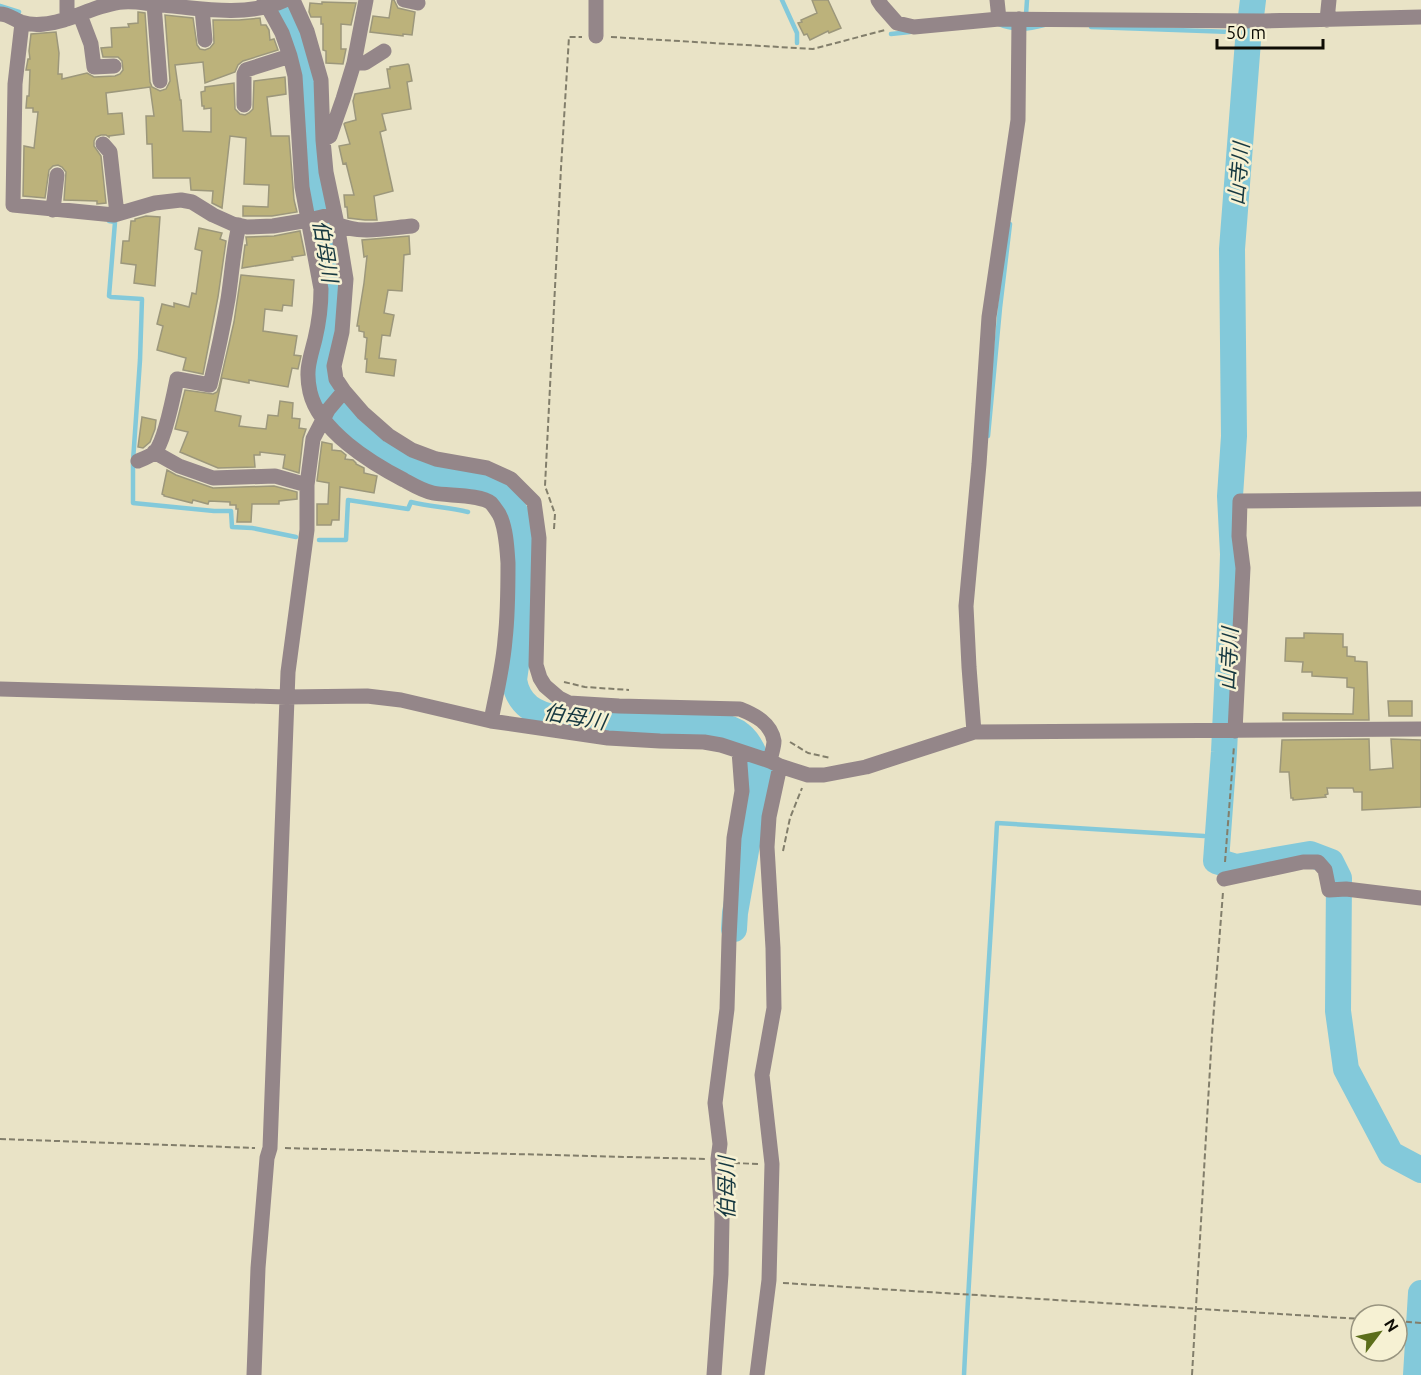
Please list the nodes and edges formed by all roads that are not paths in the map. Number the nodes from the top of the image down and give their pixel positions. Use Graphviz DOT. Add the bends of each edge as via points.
graph roads {
  1 [pos="67,0"];
  2 [pos="293,0"];
  3 [pos="366,0"];
  4 [pos="596,0"];
  5 [pos="878,0"];
  6 [pos="997,0"];
  7 [pos="1329,0"];
  8 [pos="103,3"];
  9 [pos="266,3"];
  10 [pos="154,4"];
  11 [pos="202,9"];
  12 [pos="0,14"];
  13 [pos="74,17"];
  14 [pos="1421,17"];
  15 [pos="999,19"];
  16 [pos="1019,19"];
  17 [pos="1327,20"];
  18 [pos="22,23"];
  19 [pos="596,36"];
  20 [pos="205,39"];
  21 [pos="384,51"];
  22 [pos="290,56"];
  23 [pos="354,63"];
  24 [pos="114,66"];
  25 [pos="160,81"];
  26 [pos="244,105"];
  27 [pos="323,140"];
  28 [pos="103,144"];
  29 [pos="57,175"];
  30 [pos="6,205"];
  31 [pos="53,210"];
  32 [pos="117,214"];
  33 [pos="336,219"];
  34 [pos="309,220"];
  35 [pos="239,225"];
  36 [pos="412,226"];
  37 [pos="341,394"];
  38 [pos="325,414"];
  39 [pos="154,452"];
  40 [pos="138,461"];
  41 [pos="308,484"];
  42 [pos="1421,499"];
  43 [pos="0,689"];
  44 [pos="286,697"];
  45 [pos="491,721"];
  46 [pos="1421,729"];
  47 [pos="1235,731"];
  48 [pos="974,732"];
  49 [pos="739,751"];
  50 [pos="775,764"];
  51 [pos="1224,879"];
  52 [pos="1421,898"];
  53 [pos="254,1375"];
  54 [pos="714,1375"];
  55 [pos="757,1375"];
  1 -- 13 [label="street"];
  2 -- 9 [label="street"];
  2 -- 27 [label="street" via="321,80"];
  3 -- 23 [label="street"];
  4 -- 19 [label="street"];
  5 -- 15 [label="street" via="897,23 914,27"];
  6 -- 15 [label="street"];
  7 -- 17 [label="street"];
  8 -- 10 [label="street"];
  8 -- 13 [label="street"];
  9 -- 11 [label="street" via="255,9"];
  9 -- 22 [label="street"];
  10 -- 11 [label="street"];
  10 -- 25 [label="street"];
  11 -- 20 [label="street"];
  12 -- 18 [label="street"];
  13 -- 18 [label="street" via="42,24"];
  13 -- 24 [label="street" via="87,31 94,67"];
  14 -- 17 [label="street"];
  15 -- 16 [label="street"];
  16 -- 17 [label="street"];
  16 -- 48 [label="street" via="1018,120 989,317 966,606"];
  18 -- 30 [label="street"];
  21 -- 23 [label="street" via="365,63"];
  22 -- 26 [label="street" via="246,70"];
  22 -- 34 [label="street" via="297,94 302,187"];
  23 -- 27 [label="street" via="330,136"];
  27 -- 33 [label="street"];
  28 -- 32 [label="street" via="110,152"];
  29 -- 31 [label="street"];
  30 -- 31 [label="street"];
  31 -- 32 [label="street"];
  32 -- 35 [label="street" via="155,203 181,201 192,202"];
  33 -- 34 [label="street"];
  33 -- 36 [label="street" via="348,229"];
  33 -- 37 [label="street" via="346,279 342,332 334,366"];
  34 -- 35 [label="street" via="273,226"];
  34 -- 38 [label="street" via="321,297 308,379 310,394"];
  35 -- 39 [label="street" via="210,385 177,379"];
  37 -- 38 [label="street"];
  37 -- 50 [label="street" via="388,435 412,450 436,459 487,468 511,479 534,502 539,538 536,664 551,693 569,703 740,709 769,727"];
  38 -- 41 [label="street" via="313,439"];
  38 -- 45 [label="street" via="344,441 385,470 431,493 491,503 500,516 505,533 508,594 505,641"];
  39 -- 40 [label="street"];
  39 -- 41 [label="street" via="178,466 213,477 275,476"];
  41 -- 44 [label="street" via="307,530"];
  42 -- 47 [label="street" via="1239,501 1243,568"];
  43 -- 44 [label="street"];
  44 -- 45 [label="street" via="367,696"];
  44 -- 53 [label="street" via="270,1148 258,1268"];
  45 -- 49 [label="street" via="608,738 704,742"];
  46 -- 47 [label="street"];
  47 -- 48 [label="street"];
  48 -- 50 [label="street" via="824,775 808,775"];
  49 -- 50 [label="street"];
  49 -- 54 [label="street" via="742,791 734,838 727,1009 716,1103 722,1219"];
  50 -- 55 [label="street" via="767,847 774,1008 762,1074 772,1164 769,1280"];
  51 -- 52 [label="street" via="1318,862 1325,870 1329,890"];
}
